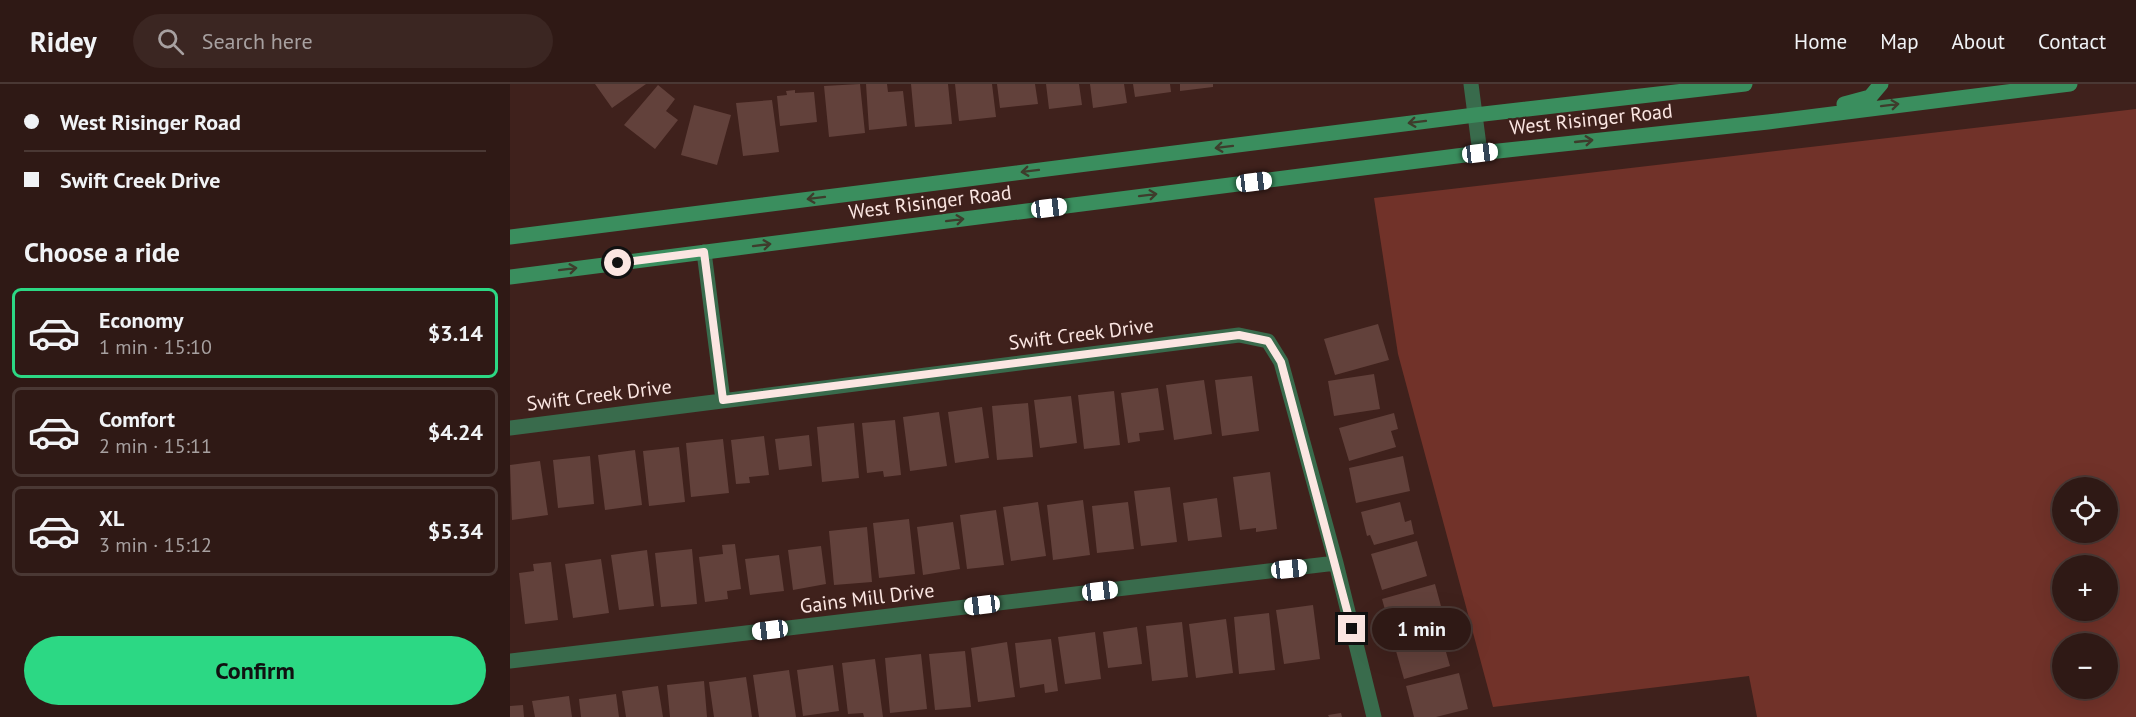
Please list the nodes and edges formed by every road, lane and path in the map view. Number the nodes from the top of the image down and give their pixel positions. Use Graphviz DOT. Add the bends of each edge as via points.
graph roads {
  1 [pos="1471,84"];
  2 [pos="1745,84"];
  3 [pos="1881,84"];
  4 [pos="2070,84"];
  5 [pos="1475,115"];
  6 [pos="1707,128"];
  7 [pos="1480,153"];
  8 [pos="510,237"];
  9 [pos="704,252"];
  10 [pos="510,276"];
  11 [pos="723,400"];
  12 [pos="510,428"];
  13 [pos="1336,563"];
  14 [pos="510,661"];
  15 [pos="1374,717"];
  1 -- 5 [label="street"];
  2 -- 5 [label="main road, West Risinger Road"];
  3 -- 6 [label="main road" via="1870,97 1843,104 1731,116"];
  6 -- 4 [label="main road, West Risinger Road, one-way"];
  5 -- 7 [label="street"];
  5 -- 8 [label="main road, West Risinger Road, one-way"];
  7 -- 6 [label="main road, West Risinger Road, one-way"];
  9 -- 7 [label="main road, West Risinger Road, one-way"];
  10 -- 9 [label="main road, West Risinger Road, one-way"];
  9 -- 11 [label="street"];
  11 -- 12 [label="street, Swift Creek Drive"];
  11 -- 13 [label="street, Swift Creek Drive" via="1239,335 1268,341 1281,362"];
  13 -- 14 [label="street, Gains Mill Drive"];
  13 -- 15 [label="street, Swift Creek Drive"];
}
